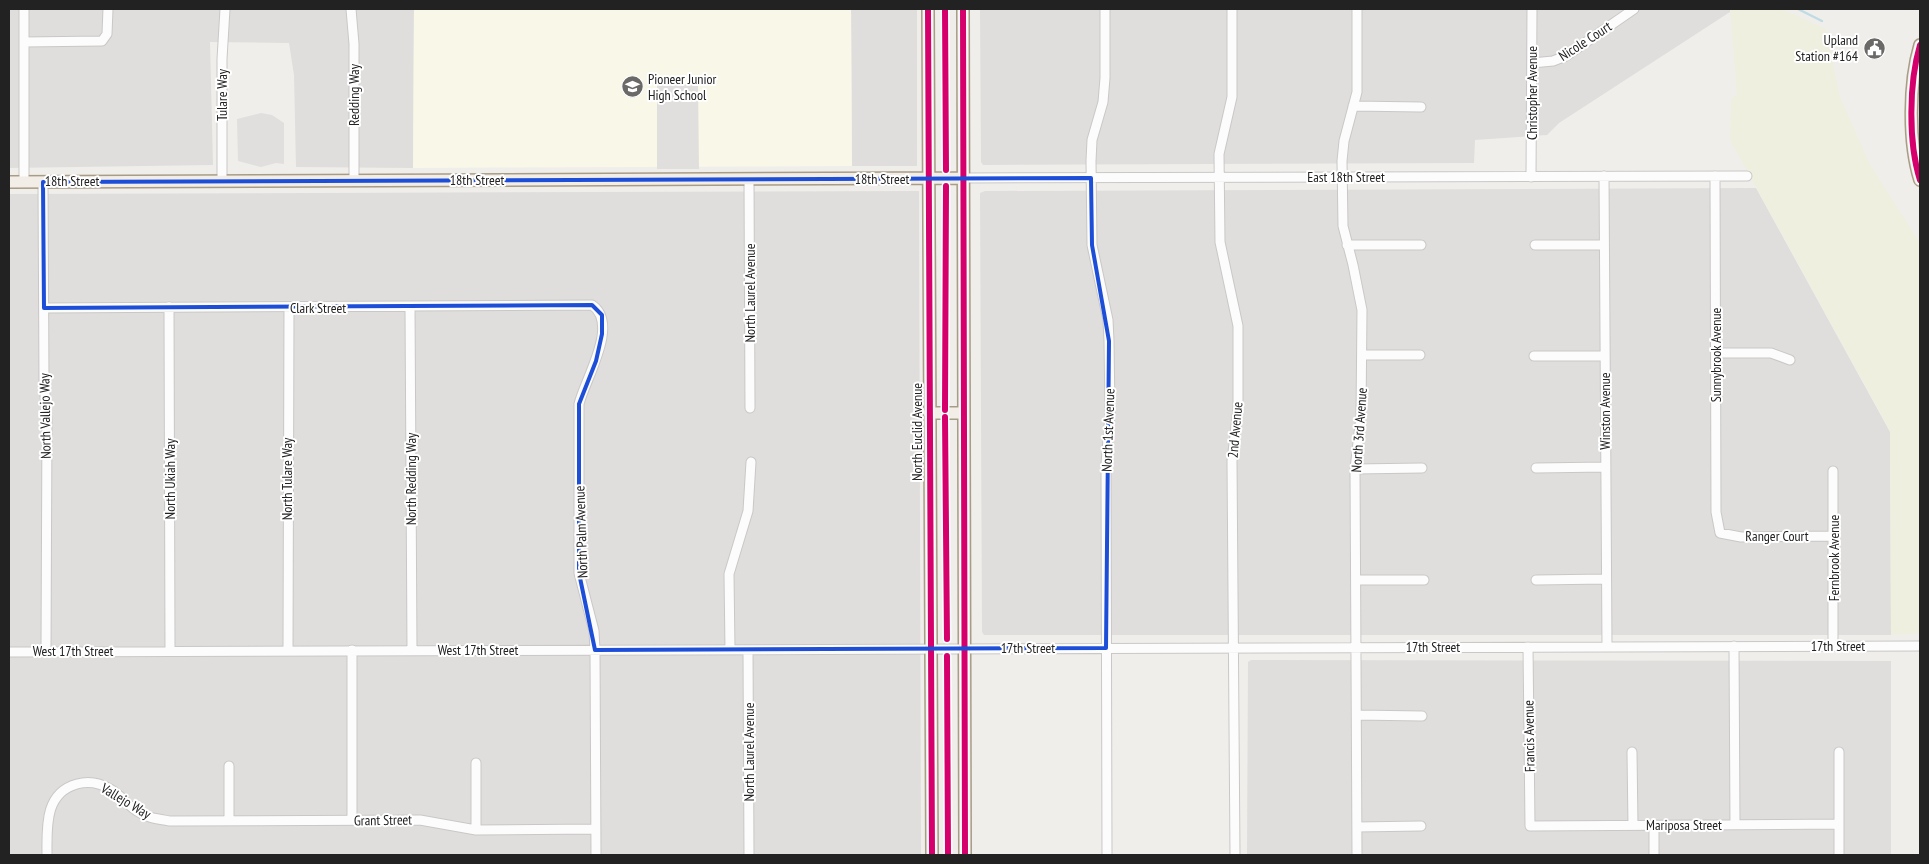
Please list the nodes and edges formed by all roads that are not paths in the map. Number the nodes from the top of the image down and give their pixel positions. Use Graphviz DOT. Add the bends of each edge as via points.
graph roads {
  1 [pos="24,9"];
  2 [pos="108,9"];
  3 [pos="225,9"];
  4 [pos="351,9"];
  5 [pos="928,9"];
  6 [pos="963,9"];
  7 [pos="1105,9"];
  8 [pos="1232,9"];
  9 [pos="1357,9"];
  10 [pos="1532,9"];
  11 [pos="1634,9"];
  12 [pos="24,42"];
  13 [pos="1920,44"];
  14 [pos="1532,63"];
  15 [pos="1353,106"];
  16 [pos="1420,107"];
  17 [pos="1604,176"];
  18 [pos="1715,176"];
  19 [pos="1747,176"];
  20 [pos="1220,177"];
  21 [pos="1342,177"];
  22 [pos="1531,177"];
  23 [pos="928,178"];
  24 [pos="946,178"];
  25 [pos="964,178"];
  26 [pos="1091,178"];
  27 [pos="749,179"];
  28 [pos="354,180"];
  29 [pos="1920,180"];
  30 [pos="222,181"];
  31 [pos="9,182"];
  32 [pos="24,182"];
  33 [pos="43,182"];
  34 [pos="1604,244"];
  35 [pos="1347,245"];
  36 [pos="1420,245"];
  37 [pos="1535,245"];
  38 [pos="592,305"];
  39 [pos="169,307"];
  40 [pos="410,307"];
  41 [pos="44,308"];
  42 [pos="288,308"];
  43 [pos="1716,353"];
  44 [pos="1363,355"];
  45 [pos="1420,355"];
  46 [pos="1534,356"];
  47 [pos="1605,356"];
  48 [pos="1790,360"];
  49 [pos="750,408"];
  50 [pos="929,413"];
  51 [pos="964,413"];
  52 [pos="750,462"];
  53 [pos="1606,467"];
  54 [pos="1422,468"];
  55 [pos="1536,468"];
  56 [pos="1355,469"];
  57 [pos="1833,471"];
  58 [pos="1720,533"];
  59 [pos="1834,536"];
  60 [pos="1606,579"];
  61 [pos="1357,580"];
  62 [pos="1424,580"];
  63 [pos="1536,580"];
  64 [pos="1606,646"];
  65 [pos="1734,646"];
  66 [pos="1834,646"];
  67 [pos="1920,646"];
  68 [pos="1235,647"];
  69 [pos="1357,647"];
  70 [pos="1528,647"];
  71 [pos="930,648"];
  72 [pos="947,648"];
  73 [pos="965,648"];
  74 [pos="1106,648"];
  75 [pos="352,650"];
  76 [pos="412,650"];
  77 [pos="596,650"];
  78 [pos="730,650"];
  79 [pos="748,650"];
  80 [pos="46,651"];
  81 [pos="170,651"];
  82 [pos="288,651"];
  83 [pos="9,652"];
  84 [pos="1357,715"];
  85 [pos="1422,716"];
  86 [pos="1632,752"];
  87 [pos="1839,752"];
  88 [pos="476,763"];
  89 [pos="229,766"];
  90 [pos="352,820"];
  91 [pos="170,821"];
  92 [pos="229,821"];
  93 [pos="1735,824"];
  94 [pos="1839,824"];
  95 [pos="1633,825"];
  96 [pos="1654,825"];
  97 [pos="1421,826"];
  98 [pos="1530,826"];
  99 [pos="1357,827"];
  100 [pos="596,829"];
  101 [pos="476,830"];
  102 [pos="47,855"];
  103 [pos="596,855"];
  104 [pos="749,855"];
  105 [pos="932,855"];
  106 [pos="965,855"];
  107 [pos="1107,855"];
  108 [pos="1235,855"];
  109 [pos="1357,855"];
  110 [pos="1654,855"];
  111 [pos="1839,855"];
  1 -- 12 [label="street"];
  2 -- 12 [label="street" via="107,34 102,41"];
  3 -- 30 [label="street, Tulare Way"];
  4 -- 28 [label="street, Redding Way"];
  5 -- 23 [label="main road, North Euclid Avenue"];
  6 -- 25 [label="main road"];
  7 -- 26 [label="street, North 1st Avenue" via="1105,78 1103,102 1092,140"];
  8 -- 20 [label="street, 2nd Avenue" via="1232,97 1219,154"];
  9 -- 15 [label="street, North 3rd Avenue" via="1358,92"];
  10 -- 14 [label="street, Christopher Avenue"];
  11 -- 14 [label="street, Nicole Court" via="1566,56"];
  12 -- 32 [label="street"];
  13 -- 29 [label="main road" via="1913,102 1914,147"];
  14 -- 22 [label="street, Christopher Avenue"];
  15 -- 16 [label="street"];
  15 -- 21 [label="street, North 3rd Avenue" via="1344,141"];
  17 -- 18 [label="street, East 18th Street"];
  17 -- 22 [label="street, East 18th Street"];
  17 -- 34 [label="street, Winston Avenue"];
  18 -- 19 [label="street, East 18th Street"];
  18 -- 43 [label="street, Sunnybrook Avenue"];
  20 -- 21 [label="street, East 18th Street"];
  20 -- 26 [label="street, East 18th Street"];
  20 -- 68 [label="street, 2nd Avenue" via="1220,242 1238,326 1238,409 1232,461"];
  21 -- 22 [label="street, East 18th Street"];
  21 -- 35 [label="street, North 3rd Avenue" via="1342,226"];
  23 -- 24 [label="main road, 18th Street"];
  23 -- 27 [label="main road, 18th Street"];
  23 -- 50 [label="main road, North Euclid Avenue"];
  24 -- 25 [label="main road, East 18th Street"];
  25 -- 26 [label="street, East 18th Street"];
  25 -- 51 [label="main road"];
  26 -- 74 [label="street, North 1st Avenue" via="1092,245 1108,320 1109,341"];
  27 -- 28 [label="main road, 18th Street"];
  27 -- 49 [label="street, North Laurel Avenue"];
  28 -- 30 [label="main road, 18th Street"];
  30 -- 33 [label="main road, 18th Street"];
  31 -- 32 [label="main road, 18th Street"];
  32 -- 33 [label="main road, 18th Street"];
  33 -- 41 [label="street, North Vallejo Way"];
  34 -- 37 [label="street"];
  34 -- 47 [label="street, Winston Avenue"];
  35 -- 36 [label="street"];
  35 -- 44 [label="street, North 3rd Avenue" via="1362,310"];
  38 -- 40 [label="street, Clark Street"];
  38 -- 77 [label="street, North Palm Avenue" via="602,315 603,323 596,361 583,386 579,404 579,573"];
  39 -- 41 [label="street, Clark Street"];
  39 -- 42 [label="street, Clark Street"];
  39 -- 81 [label="street, North Ukiah Way"];
  40 -- 42 [label="street, Clark Street"];
  40 -- 76 [label="street, North Redding Way"];
  41 -- 80 [label="street, North Vallejo Way"];
  42 -- 82 [label="street, North Tulare Way"];
  43 -- 48 [label="street" via="1771,353"];
  43 -- 58 [label="street, Sunnybrook Avenue" via="1716,512"];
  44 -- 45 [label="street"];
  44 -- 56 [label="street, North 3rd Avenue" via="1362,416"];
  46 -- 47 [label="street"];
  47 -- 53 [label="street, Winston Avenue"];
  50 -- 51 [label="main road"];
  50 -- 71 [label="main road, North Euclid Avenue"];
  51 -- 73 [label="main road"];
  52 -- 78 [label="street" via="749,506 729,574"];
  53 -- 55 [label="street"];
  53 -- 60 [label="street, Winston Avenue"];
  54 -- 56 [label="street"];
  56 -- 61 [label="street, North 3rd Avenue"];
  57 -- 59 [label="street, Fernbrook Avenue"];
  58 -- 59 [label="street, Ranger Court" via="1741,537"];
  59 -- 66 [label="street, Fernbrook Avenue"];
  60 -- 63 [label="street"];
  60 -- 64 [label="street, Winston Avenue"];
  61 -- 62 [label="street"];
  61 -- 69 [label="street, North 3rd Avenue"];
  64 -- 65 [label="street, 17th Street"];
  64 -- 70 [label="street, 17th Street"];
  65 -- 66 [label="street, 17th Street"];
  65 -- 93 [label="street"];
  66 -- 67 [label="street, 17th Street"];
  68 -- 69 [label="street, 17th Street"];
  68 -- 74 [label="street, 17th Street"];
  68 -- 108 [label="street, 2nd Avenue"];
  69 -- 70 [label="street, 17th Street"];
  69 -- 84 [label="street, North 3rd Avenue"];
  70 -- 98 [label="street, Francis Avenue"];
  71 -- 72 [label="street, West 17th Street"];
  71 -- 79 [label="street, West 17th Street"];
  71 -- 105 [label="main road, North Euclid Avenue"];
  72 -- 73 [label="street, 17th Street"];
  73 -- 74 [label="street, 17th Street"];
  73 -- 106 [label="main road"];
  74 -- 107 [label="street, North 1st Avenue"];
  75 -- 76 [label="street, West 17th Street"];
  75 -- 82 [label="street, West 17th Street"];
  75 -- 90 [label="street"];
  76 -- 77 [label="street, West 17th Street"];
  77 -- 78 [label="street, West 17th Street"];
  77 -- 100 [label="street, North Palm Avenue"];
  78 -- 79 [label="street, West 17th Street"];
  79 -- 104 [label="street, North Laurel Avenue"];
  80 -- 81 [label="street, West 17th Street"];
  80 -- 83 [label="street, West 17th Street"];
  81 -- 82 [label="street, West 17th Street"];
  84 -- 85 [label="street"];
  84 -- 99 [label="street, North 3rd Avenue"];
  86 -- 95 [label="street"];
  87 -- 94 [label="street"];
  88 -- 101 [label="street"];
  89 -- 92 [label="street"];
  90 -- 92 [label="street, Grant Street"];
  90 -- 101 [label="street, Grant Street" via="420,820"];
  91 -- 92 [label="street, Grant Street"];
  91 -- 102 [label="street, Vallejo Way" via="150,818 112,790 98,784 68,786 59,793 48,814"];
  93 -- 94 [label="street, Mariposa Street"];
  93 -- 96 [label="street, Mariposa Street"];
  94 -- 111 [label="street"];
  95 -- 96 [label="street, Mariposa Street"];
  95 -- 98 [label="street, Mariposa Street"];
  96 -- 110 [label="street"];
  97 -- 99 [label="street"];
  99 -- 109 [label="street, North 3rd Avenue"];
  100 -- 101 [label="street, Grant Street"];
  100 -- 103 [label="street, North Palm Avenue"];
}
